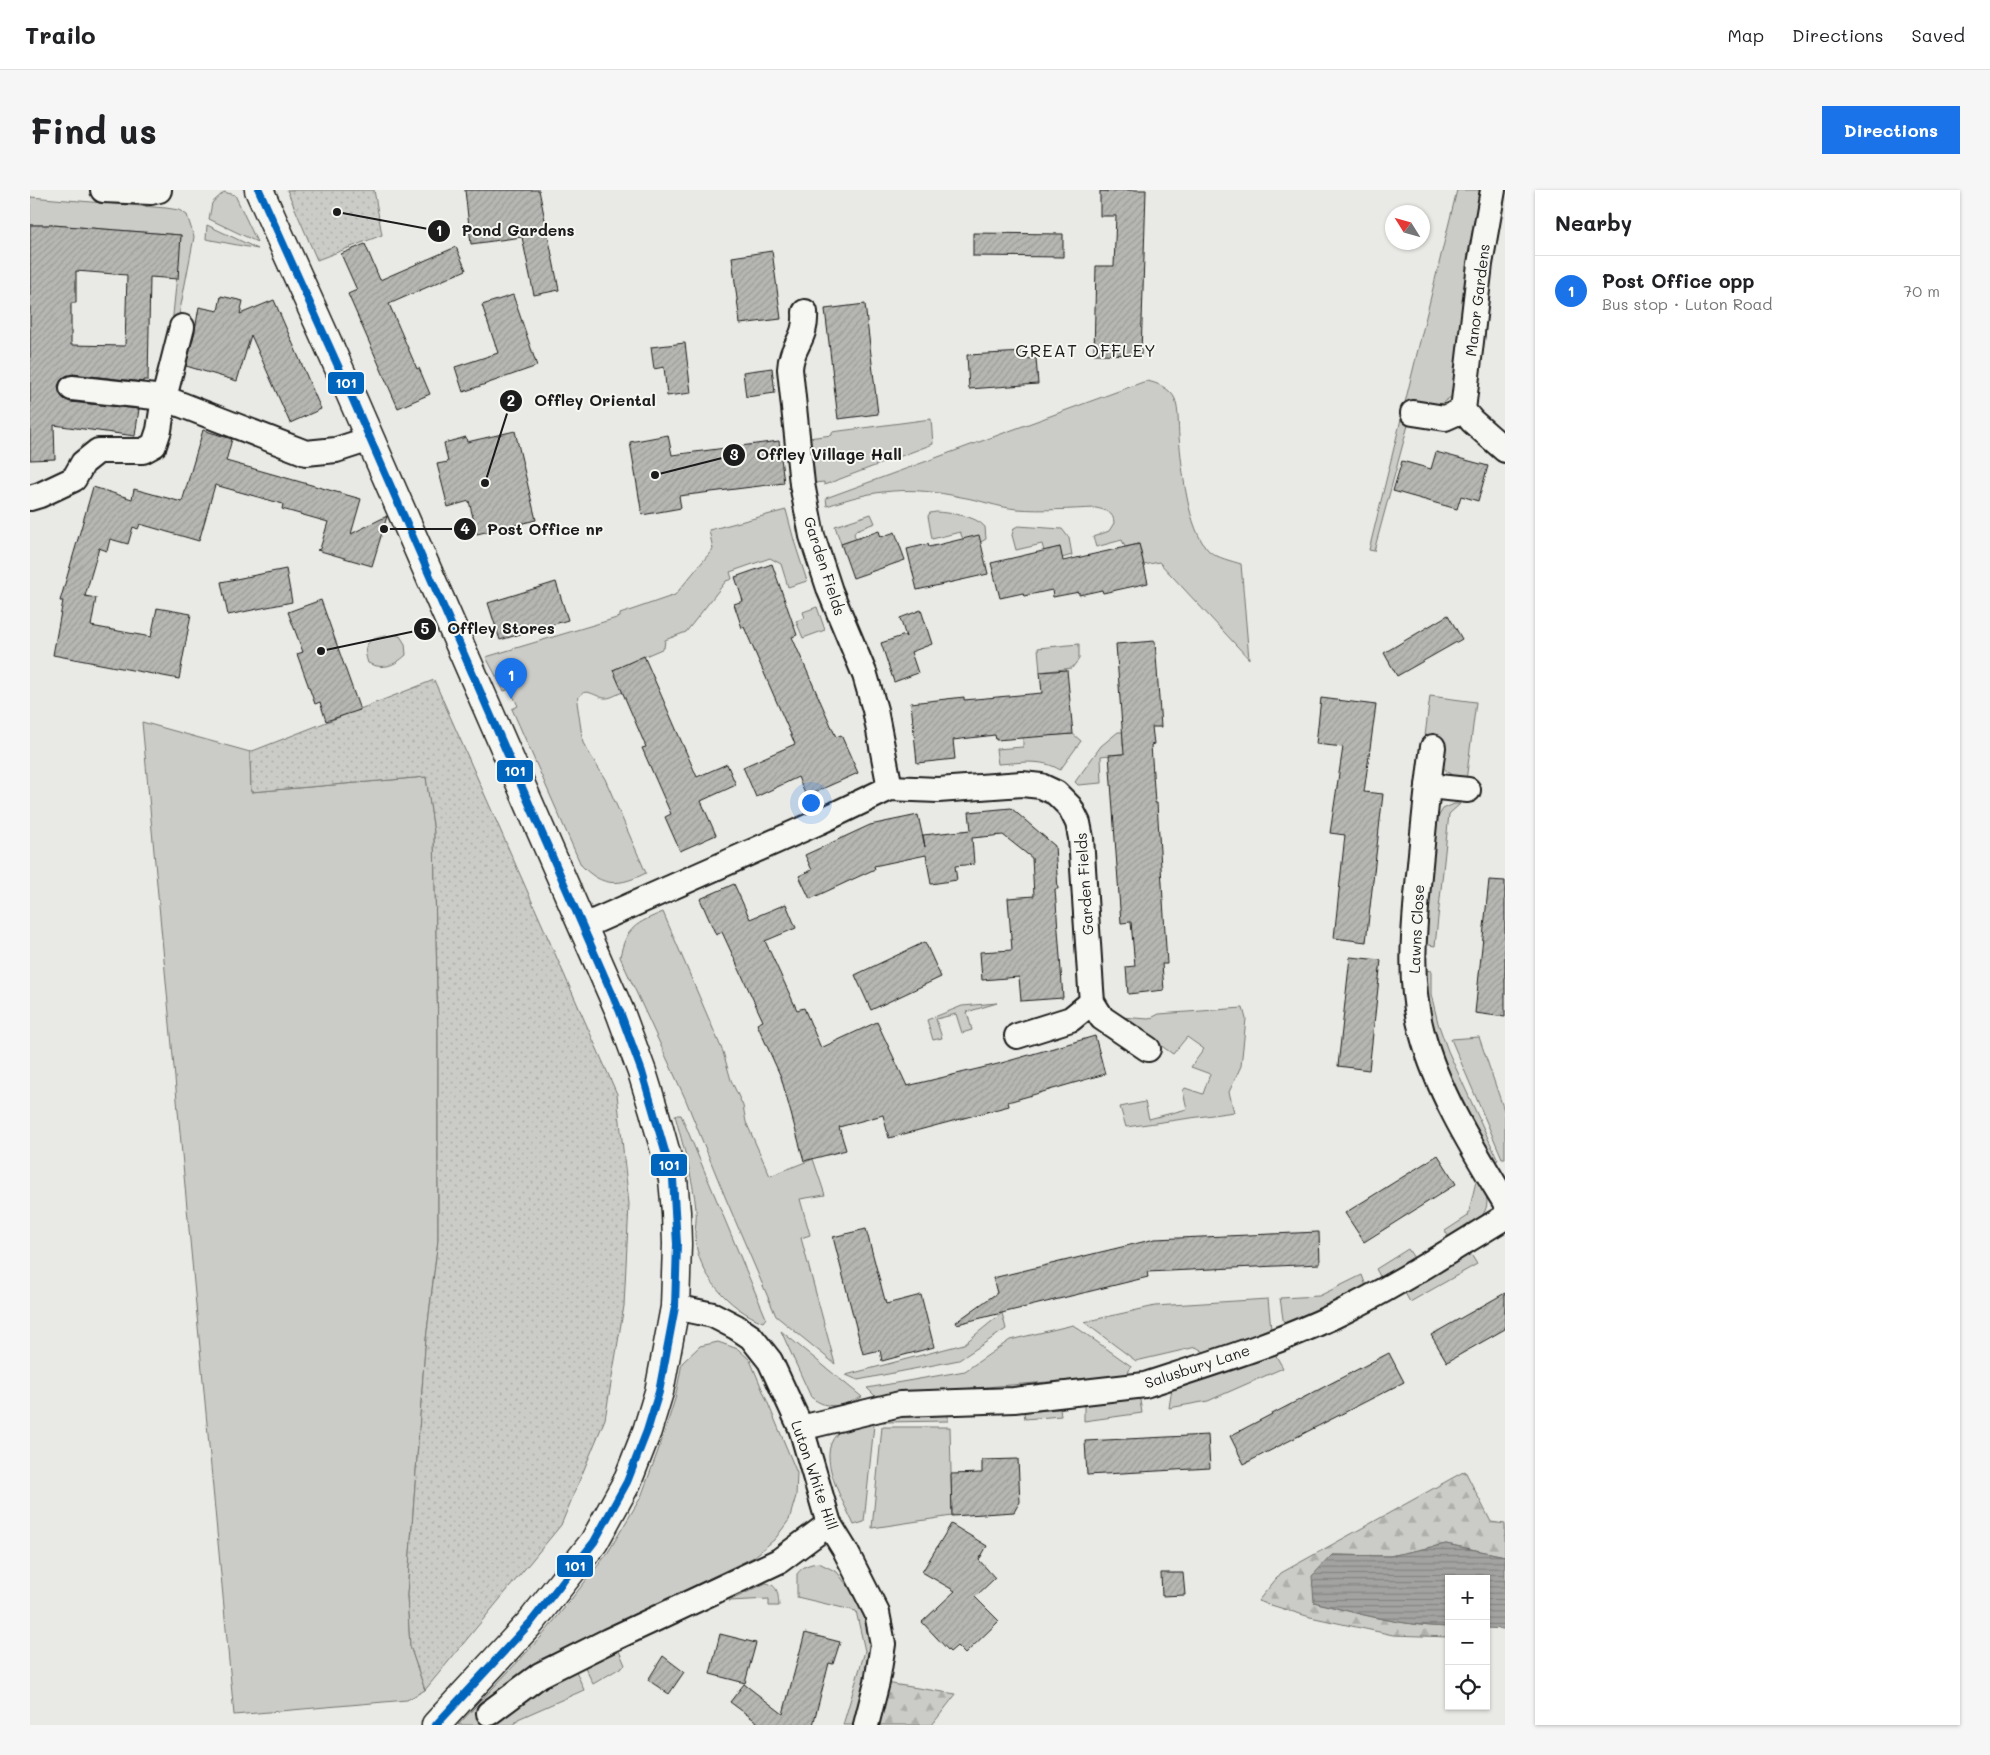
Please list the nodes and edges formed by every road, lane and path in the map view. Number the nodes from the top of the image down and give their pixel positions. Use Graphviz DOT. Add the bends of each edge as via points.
graph roads {
  1 [pos="103,190"];
  2 [pos="160,190"];
  3 [pos="260,190"];
  4 [pos="1493,190"];
  5 [pos="805,312"];
  6 [pos="182,326"];
  7 [pos="72,388"];
  8 [pos="164,398"];
  9 [pos="1463,410"];
  10 [pos="1413,413"];
  11 [pos="370,439"];
  12 [pos="1505,450"];
  13 [pos="30,498"];
  14 [pos="1433,747"];
  15 [pos="1428,786"];
  16 [pos="890,788"];
  17 [pos="1468,790"];
  18 [pos="582,927"];
  19 [pos="1092,1002"];
  20 [pos="1017,1036"];
  21 [pos="1148,1049"];
  22 [pos="1505,1202"];
  23 [pos="1505,1217"];
  24 [pos="675,1307"];
  25 [pos="801,1428"];
  26 [pos="830,1524"];
  27 [pos="489,1713"];
  28 [pos="436,1725"];
  29 [pos="866,1725"];
  1 -- 2 [label="street"];
  3 -- 11 [label="street"];
  4 -- 9 [label="street, Manor Gardens" via="1480,264"];
  5 -- 16 [label="street, Garden Fields" via="804,333 791,358 790,369 804,500 830,591 866,675"];
  6 -- 8 [label="street"];
  7 -- 8 [label="street"];
  8 -- 11 [label="street" via="306,453 336,450"];
  8 -- 13 [label="street" via="154,446 144,451 98,451 83,463 74,478"];
  9 -- 10 [label="street" via="1445,418"];
  9 -- 12 [label="street"];
  11 -- 18 [label="street"];
  14 -- 15 [label="street, Lawns Close"];
  15 -- 17 [label="street"];
  15 -- 22 [label="street, Lawns Close" via="1413,943 1416,1004 1435,1070 1459,1121"];
  16 -- 18 [label="street, Garden Fields"];
  16 -- 19 [label="street, Garden Fields" via="938,790 1029,784 1048,788 1064,800 1075,814 1081,833"];
  18 -- 24 [label="street" via="620,1012 642,1072 673,1179 677,1244"];
  19 -- 20 [label="street" via="1071,1018"];
  19 -- 21 [label="street" via="1102,1018"];
  23 -- 25 [label="street, Salusbury Lane" via="1386,1289 1333,1316 1233,1357 1145,1385 1014,1400 900,1404"];
  24 -- 25 [label="street, Luton White Hill" via="713,1315 751,1337 770,1362"];
  24 -- 28 [label="street" via="651,1418 627,1482 594,1542 531,1622"];
  25 -- 26 [label="street, Luton White Hill"];
  26 -- 27 [label="street" via="780,1560 540,1675"];
  26 -- 29 [label="street, Luton White Hill" via="877,1613 883,1644"];
}
